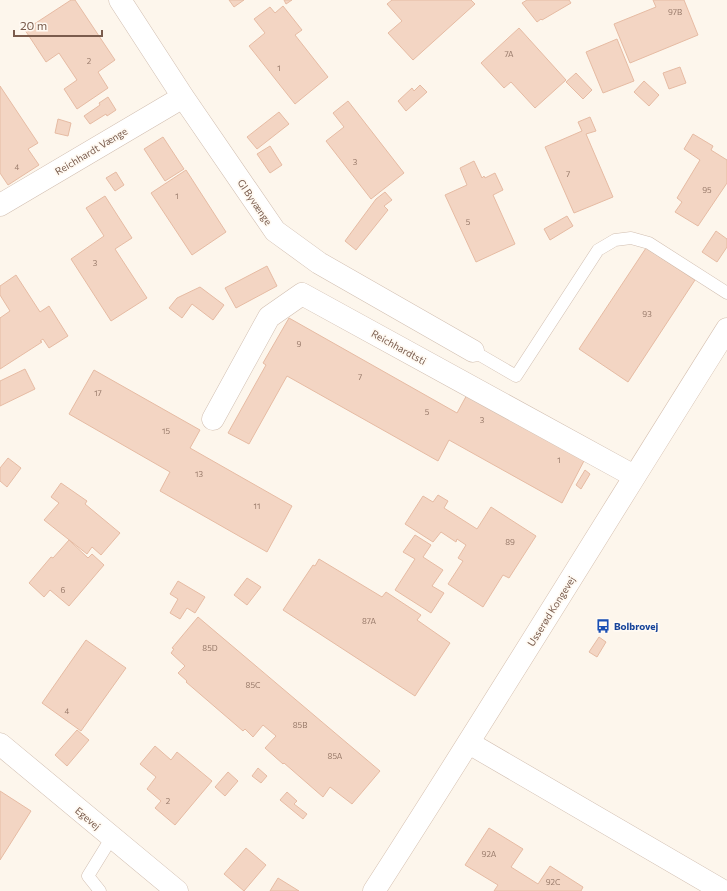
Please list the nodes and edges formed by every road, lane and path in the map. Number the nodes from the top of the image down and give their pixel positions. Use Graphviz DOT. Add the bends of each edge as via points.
graph roads {
  1 [pos="120,0"];
  2 [pos="183,97"];
  3 [pos="0,205"];
  4 [pos="727,293"];
  5 [pos="727,329"];
  6 [pos="473,351"];
  7 [pos="213,419"];
  8 [pos="634,476"];
  9 [pos="469,743"];
  10 [pos="0,744"];
  11 [pos="112,837"];
  12 [pos="100,891"];
  13 [pos="177,891"];
  14 [pos="374,891"];
  15 [pos="723,891"];
  1 -- 2 [label="street, Gl Byvænge"];
  2 -- 3 [label="street, Reichhardt Vænge"];
  2 -- 6 [label="street, Gl Byvænge" via="275,231 319,263"];
  4 -- 6 [label="lane" via="649,243 631,238 615,240 598,250 516,376"];
  5 -- 8 [label="street, Usserød Kongevej"];
  7 -- 8 [label="street, Reichhardtsti" via="269,318 302,294"];
  8 -- 9 [label="street, Usserød Kongevej"];
  9 -- 14 [label="street, Usserød Kongevej"];
  9 -- 15 [label="street"];
  10 -- 11 [label="street, Egevej"];
  11 -- 12 [label="lane" via="88,876"];
  11 -- 13 [label="street, Egevej"];
}
